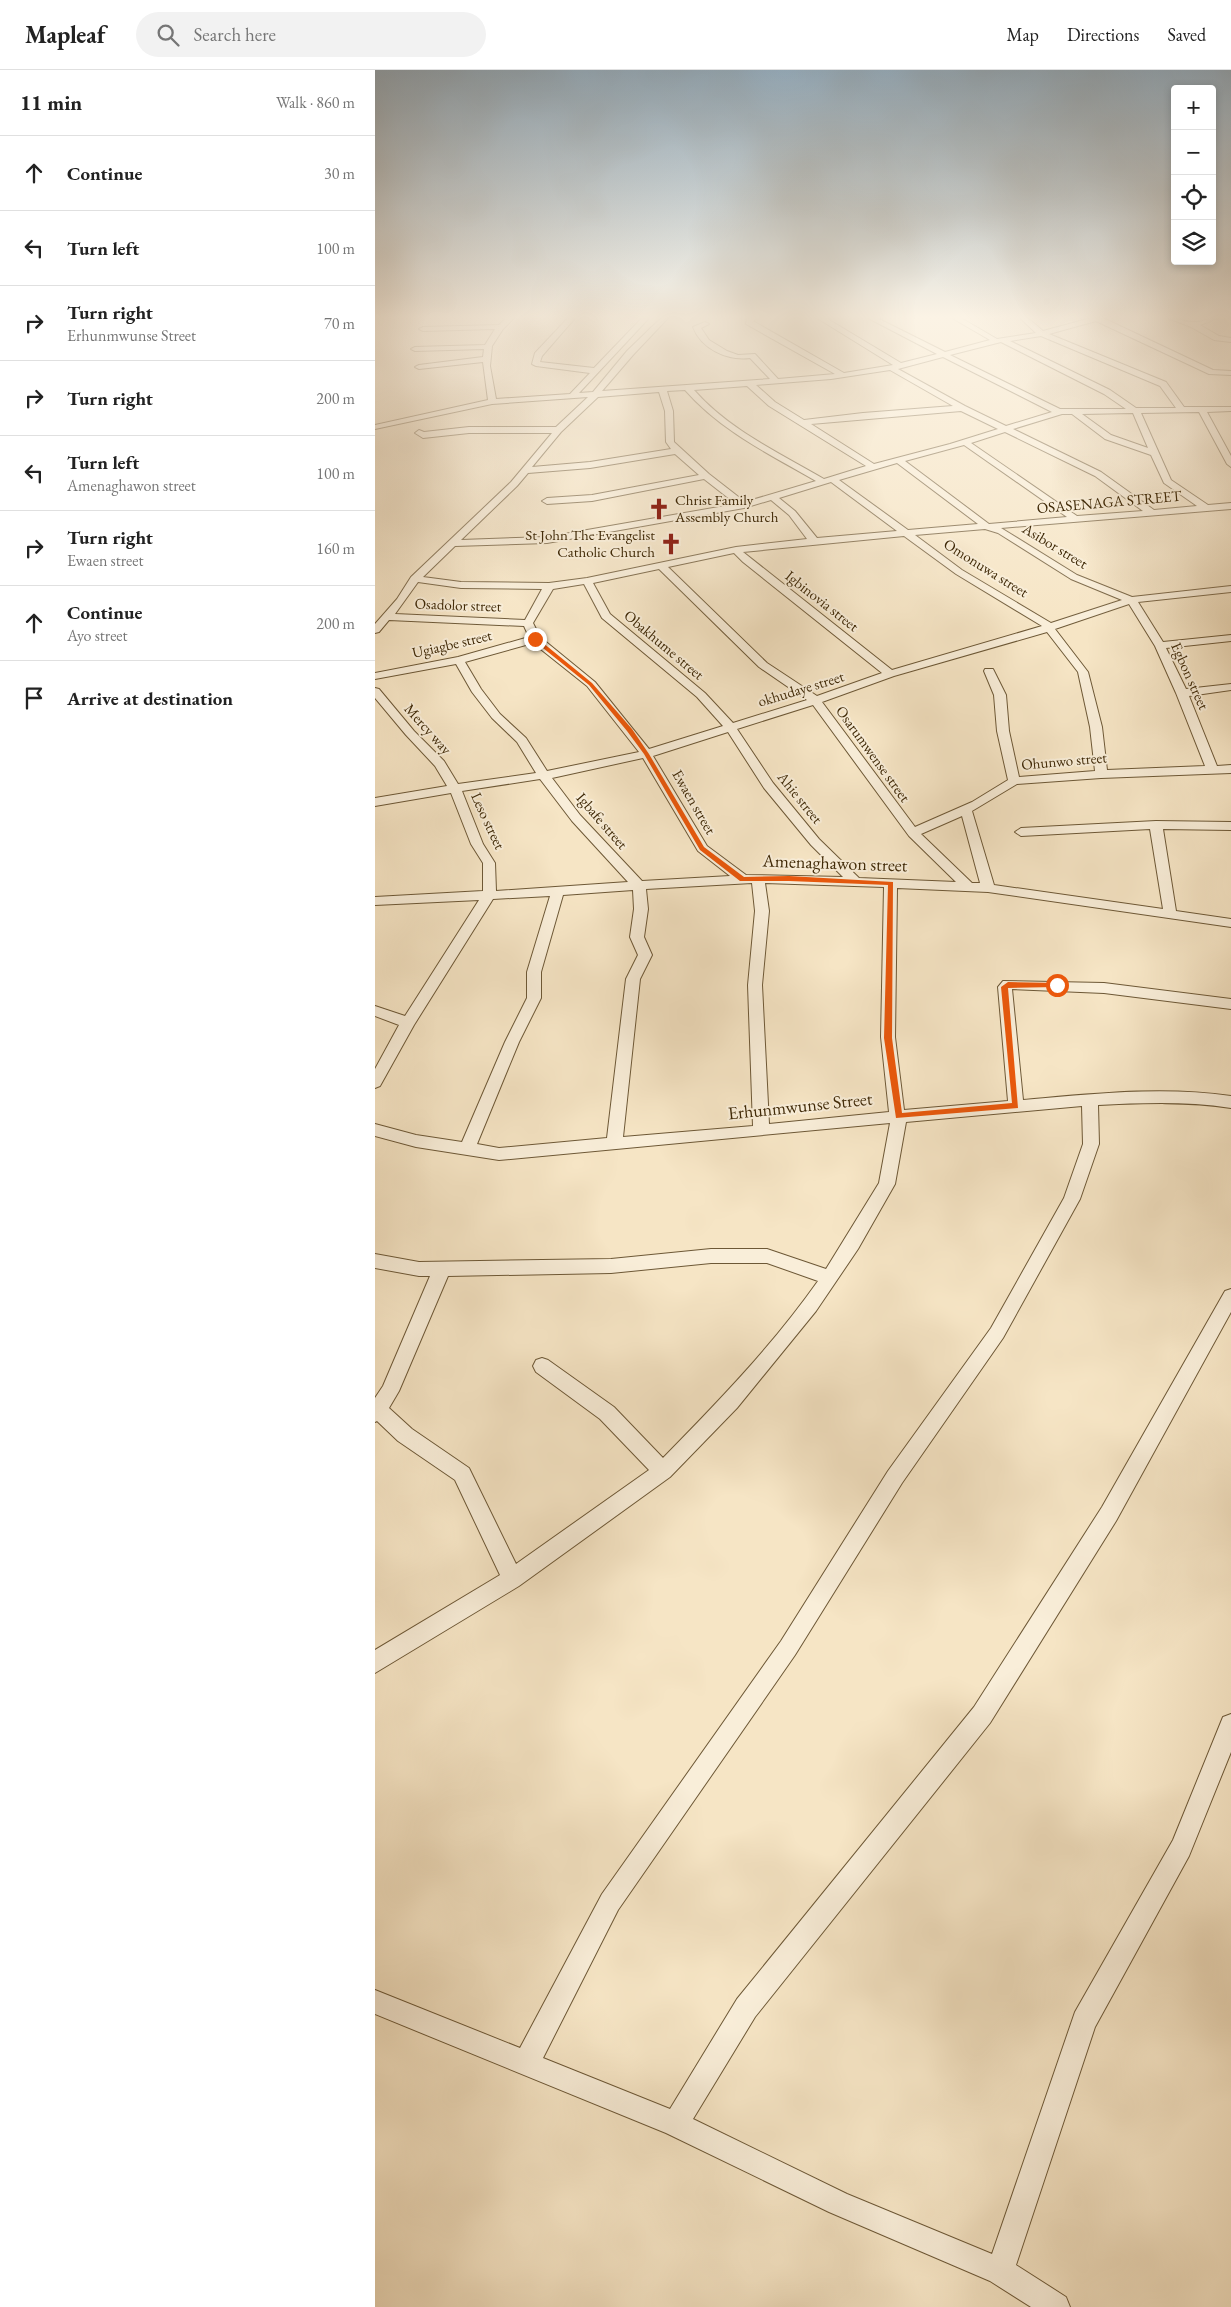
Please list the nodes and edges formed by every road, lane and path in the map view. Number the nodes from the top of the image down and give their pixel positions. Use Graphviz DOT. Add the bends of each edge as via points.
graph roads {
  1 [pos="390,422"];
  2 [pos="566,422"];
  3 [pos="669,422"];
  4 [pos="725,422"];
  5 [pos="804,422"];
  6 [pos="992,422"];
  7 [pos="1027,422"];
  8 [pos="1088,422"];
  9 [pos="1141,422"];
  10 [pos="1208,422"];
  11 [pos="377,425"];
  12 [pos="1006,429"];
  13 [pos="558,430"];
  14 [pos="419,433"];
  15 [pos="966,443"];
  16 [pos="677,451"];
  17 [pos="1154,453"];
  18 [pos="898,460"];
  19 [pos="1231,464"];
  20 [pos="873,467"];
  21 [pos="527,470"];
  22 [pos="706,476"];
  23 [pos="832,479"];
  24 [pos="822,482"];
  25 [pos="773,497"];
  26 [pos="547,501"];
  27 [pos="745,504"];
  28 [pos="1231,506"];
  29 [pos="1206,508"];
  30 [pos="1154,514"];
  31 [pos="1077,520"];
  32 [pos="989,528"];
  33 [pos="906,534"];
  34 [pos="814,541"];
  35 [pos="451,543"];
  36 [pos="736,550"];
  37 [pos="660,565"];
  38 [pos="415,579"];
  39 [pos="587,581"];
  40 [pos="549,586"];
  41 [pos="1231,589"];
  42 [pos="1131,600"];
  43 [pos="387,617"];
  44 [pos="528,623"];
  45 [pos="1049,628"];
  46 [pos="375,630"];
  47 [pos="1231,638"];
  48 [pos="535,639"];
  49 [pos="1160,646"];
  50 [pos="459,660"];
  51 [pos="989,671"];
  52 [pos="890,674"];
  53 [pos="375,676"];
  54 [pos="1231,687"];
  55 [pos="375,691"];
  56 [pos="1182,693"];
  57 [pos="815,700"];
  58 [pos="731,727"];
  59 [pos="647,754"];
  60 [pos="1212,769"];
  61 [pos="1231,769"];
  62 [pos="1101,774"];
  63 [pos="543,775"];
  64 [pos="1014,781"];
  65 [pos="456,790"];
  66 [pos="375,802"];
  67 [pos="966,810"];
  68 [pos="1156,824"];
  69 [pos="1231,826"];
  70 [pos="1021,832"];
  71 [pos="913,833"];
  72 [pos="743,879"];
  73 [pos="758,879"];
  74 [pos="854,881"];
  75 [pos="891,883"];
  76 [pos="639,886"];
  77 [pos="968,887"];
  78 [pos="988,888"];
  79 [pos="558,890"];
  80 [pos="490,895"];
  81 [pos="375,901"];
  82 [pos="1170,914"];
  83 [pos="1231,923"];
  84 [pos="1231,1004"];
  85 [pos="375,1011"];
  86 [pos="408,1023"];
  87 [pos="375,1082"];
  88 [pos="1090,1100"];
  89 [pos="1231,1102"];
  90 [pos="1016,1106"];
  91 [pos="899,1116"];
  92 [pos="375,1130"];
  93 [pos="761,1131"];
  94 [pos="614,1144"];
  95 [pos="467,1149"];
  96 [pos="375,1261"];
  97 [pos="442,1269"];
  98 [pos="828,1277"];
  99 [pos="1231,1296"];
  100 [pos="542,1366"];
  101 [pos="377,1412"];
  102 [pos="663,1471"];
  103 [pos="512,1579"];
  104 [pos="375,1662"];
  105 [pos="1231,1725"];
  106 [pos="375,2002"];
  107 [pos="526,2064"];
  108 [pos="675,2124"];
  109 [pos="1000,2271"];
  110 [pos="1056,2307"];
  1 -- 11 [label="street"];
  2 -- 13 [label="street"];
  3 -- 16 [label="street" via="670,442"];
  4 -- 24 [label="street" via="747,439"];
  5 -- 20 [label="street"];
  6 -- 12 [label="street"];
  7 -- 12 [label="street"];
  8 -- 17 [label="street" via="1108,437"];
  9 -- 17 [label="street"];
  10 -- 19 [label="street"];
  12 -- 15 [label="street"];
  12 -- 30 [label="street" via="1098,474"];
  13 -- 14 [label="street"];
  13 -- 21 [label="street"];
  15 -- 18 [label="street"];
  15 -- 31 [label="street"];
  16 -- 21 [label="street" via="590,465"];
  16 -- 22 [label="street"];
  17 -- 29 [label="street" via="1167,480"];
  18 -- 20 [label="street"];
  18 -- 32 [label="street, Asibor street"];
  20 -- 23 [label="street"];
  21 -- 35 [label="street"];
  22 -- 26 [label="street" via="592,498"];
  22 -- 27 [label="street"];
  23 -- 24 [label="street"];
  23 -- 33 [label="street, Omonuwa street"];
  24 -- 25 [label="street"];
  25 -- 27 [label="street"];
  25 -- 34 [label="street" via="792,513"];
  27 -- 35 [label="street" via="547,540"];
  28 -- 29 [label="street, OSASENAGA STREET"];
  29 -- 30 [label="street, OSASENAGA STREET"];
  30 -- 31 [label="street, OSASENAGA STREET"];
  31 -- 32 [label="street, OSASENAGA STREET"];
  32 -- 33 [label="street, OSASENAGA STREET"];
  32 -- 42 [label="street, Asibor street" via="1001,531 1075,577"];
  33 -- 34 [label="street, OSASENAGA STREET"];
  33 -- 45 [label="street, Omonuwa street" via="959,572 1043,621"];
  34 -- 36 [label="street, OSASENAGA STREET"];
  35 -- 38 [label="street"];
  36 -- 37 [label="street"];
  36 -- 52 [label="street, Igbinovia street"];
  37 -- 39 [label="street"];
  37 -- 57 [label="street, Osarumwense street" via="763,665"];
  38 -- 40 [label="street" via="461,585"];
  38 -- 43 [label="street"];
  39 -- 40 [label="street"];
  39 -- 58 [label="street, Obakhume street" via="606,616 701,695"];
  40 -- 44 [label="street"];
  41 -- 42 [label="street, okhudaye street"];
  42 -- 45 [label="street, okhudaye street"];
  42 -- 49 [label="street, Egbon street"];
  43 -- 44 [label="street, Osadolor street"];
  43 -- 46 [label="street"];
  44 -- 48 [label="street"];
  45 -- 52 [label="street, okhudaye street"];
  45 -- 62 [label="street, Omonuwa street" via="1083,672 1096,727"];
  47 -- 49 [label="street"];
  48 -- 50 [label="street, Ugiagbe street"];
  48 -- 59 [label="street" via="591,684"];
  49 -- 56 [label="street, Egbon street"];
  50 -- 53 [label="street, Ugiagbe street"];
  50 -- 63 [label="street, Igbafe street" via="476,690 522,740"];
  51 -- 64 [label="street" via="1000,695 1003,731"];
  52 -- 57 [label="street, okhudaye street"];
  54 -- 56 [label="street"];
  55 -- 65 [label="street, Mercy way" via="440,764"];
  56 -- 60 [label="street, Egbon street"];
  57 -- 58 [label="street, okhudaye street"];
  57 -- 71 [label="street, Osarumwense street"];
  58 -- 59 [label="street, okhudaye street"];
  58 -- 74 [label="street, Ahie street" via="768,785 815,842"];
  59 -- 63 [label="street, okhudaye street"];
  59 -- 72 [label="street, Ewaen street" via="702,848"];
  60 -- 61 [label="street, Ohunwo street"];
  60 -- 62 [label="street, Ohunwo street"];
  62 -- 64 [label="street, Ohunwo street"];
  63 -- 65 [label="street, okhudaye street"];
  63 -- 76 [label="street, Igbafe street" via="576,818"];
  64 -- 67 [label="street, Ohunwo street"];
  65 -- 66 [label="street, okhudaye street"];
  65 -- 80 [label="street, Leso street" via="477,844 489,862"];
  67 -- 71 [label="street, Ohunwo street"];
  67 -- 78 [label="street"];
  68 -- 69 [label="street"];
  68 -- 70 [label="street"];
  68 -- 82 [label="street"];
  71 -- 77 [label="street, Osarumwense street"];
  72 -- 73 [label="street, Amenaghawon street"];
  72 -- 76 [label="street, Amenaghawon street"];
  73 -- 74 [label="street, Amenaghawon street"];
  73 -- 93 [label="street" via="762,910 755,984"];
  74 -- 75 [label="street, Amenaghawon street"];
  75 -- 77 [label="street, Amenaghawon street"];
  75 -- 91 [label="street" via="888,1038"];
  76 -- 79 [label="street, Amenaghawon street"];
  76 -- 94 [label="street" via="641,909 637,937 645,955 633,979"];
  77 -- 78 [label="street, Amenaghawon street"];
  78 -- 82 [label="street, Amenaghawon street"];
  79 -- 80 [label="street, Amenaghawon street"];
  79 -- 95 [label="street" via="534,972 534,998"];
  80 -- 81 [label="street, Amenaghawon street"];
  80 -- 86 [label="street"];
  82 -- 83 [label="street, Amenaghawon street"];
  84 -- 90 [label="street" via="1105,988 1008,984 1005,987 1007,1030"];
  85 -- 86 [label="street"];
  86 -- 87 [label="street"];
  88 -- 89 [label="street, Erhunmwunse Street" via="1157,1096"];
  88 -- 90 [label="street, Erhunmwunse Street"];
  88 -- 107 [label="street" via="1091,1144 1072,1199 997,1333 895,1477 788,1648 610,1902"];
  90 -- 91 [label="street, Erhunmwunse Street"];
  91 -- 93 [label="street, Erhunmwunse Street"];
  91 -- 98 [label="street" via="887,1184 853,1244"];
  92 -- 95 [label="street, Erhunmwunse Street"];
  93 -- 94 [label="street, Erhunmwunse Street"];
  94 -- 95 [label="street, Erhunmwunse Street" via="499,1154"];
  96 -- 97 [label="street" via="419,1269"];
  97 -- 98 [label="street" via="611,1266 711,1256 767,1256"];
  97 -- 101 [label="street" via="390,1391"];
  98 -- 102 [label="street" via="810,1306 730,1402"];
  99 -- 108 [label="street" via="1109,1514 982,1715 745,2008"];
  100 -- 102 [label="street" via="607,1412"];
  101 -- 103 [label="street" via="405,1436 462,1474"];
  102 -- 103 [label="street"];
  103 -- 104 [label="street"];
  105 -- 109 [label="street" via="1181,1848 1084,2021"];
  106 -- 107 [label="street"];
  107 -- 108 [label="street"];
  108 -- 109 [label="street" via="838,2203"];
  109 -- 110 [label="street"];
}
